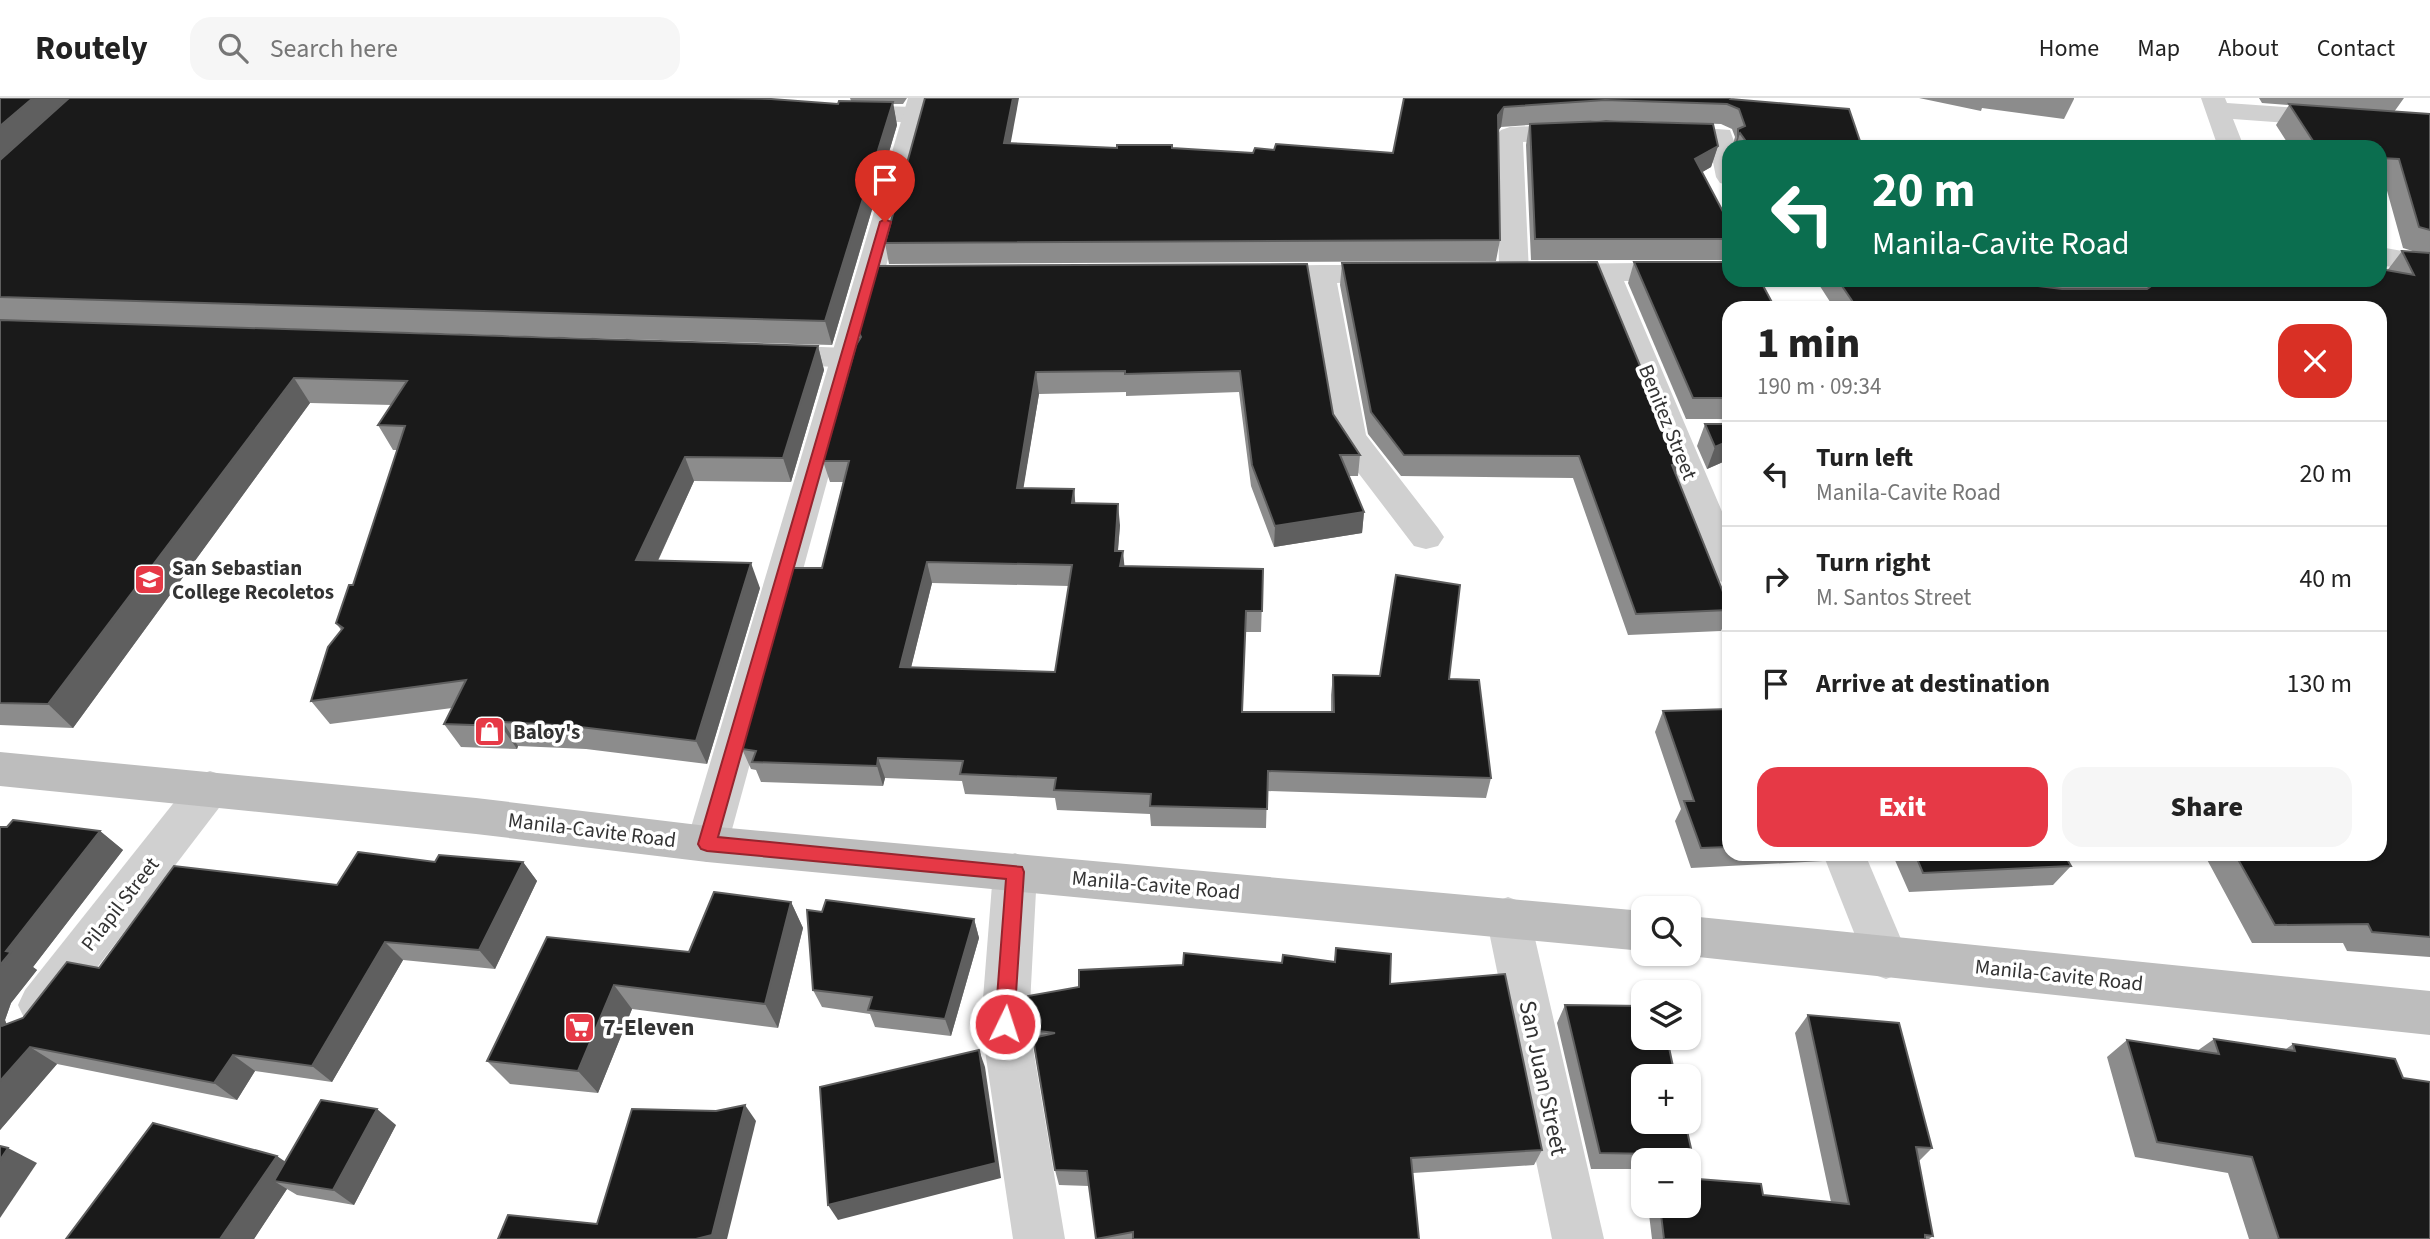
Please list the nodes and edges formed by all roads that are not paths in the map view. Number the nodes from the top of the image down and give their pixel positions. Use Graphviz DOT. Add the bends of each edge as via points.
graph roads {
  1 [pos="2397,98"];
  2 [pos="2215,104"];
  3 [pos="917,106"];
  4 [pos="818,112"];
  5 [pos="2426,130"];
  6 [pos="1601,131"];
  7 [pos="1641,132"];
  8 [pos="1722,140"];
  9 [pos="2228,140"];
  10 [pos="2387,257"];
  11 [pos="2430,265"];
  12 [pos="1722,271"];
  13 [pos="1606,273"];
  14 [pos="1321,274"];
  15 [pos="1417,274"];
  16 [pos="1226,275"];
  17 [pos="737,355"];
  18 [pos="848,358"];
  19 [pos="1707,432"];
  20 [pos="1673,433"];
  21 [pos="1426,537"];
  22 [pos="1722,554"];
  23 [pos="0,769"];
  24 [pos="210,788"];
  25 [pos="707,844"];
  26 [pos="1847,861"];
  27 [pos="1015,872"];
  28 [pos="1508,917"];
  29 [pos="1631,930"];
  30 [pos="1701,937"];
  31 [pos="1886,958"];
  32 [pos="2430,1013"];
  33 [pos="30,1019"];
  34 [pos="1040,1239"];
  35 [pos="1578,1239"];
  1 -- 5 [label="street"];
  2 -- 5 [label="street"];
  2 -- 9 [label="street"];
  3 -- 4 [label="street"];
  3 -- 18 [label="street" via="884,276"];
  6 -- 13 [label="street" via="1510,135 1500,273"];
  7 -- 8 [label="street" via="1721,135"];
  10 -- 11 [label="street"];
  12 -- 13 [label="street"];
  13 -- 20 [label="street, Benitez Street"];
  14 -- 15 [label="street"];
  14 -- 16 [label="street"];
  14 -- 21 [label="street" via="1350,435"];
  17 -- 18 [label="street"];
  18 -- 25 [label="street"];
  19 -- 20 [label="street"];
  20 -- 22 [label="street, Benitez Street"];
  23 -- 24 [label="main road, Manila-Cavite Road"];
  24 -- 25 [label="main road, Manila-Cavite Road"];
  24 -- 33 [label="street, Pilapil Street"];
  25 -- 27 [label="main road, Manila-Cavite Road"];
  26 -- 31 [label="street"];
  27 -- 28 [label="main road, Manila-Cavite Road"];
  27 -- 34 [label="street" via="1005,1024"];
  28 -- 29 [label="main road, Manila-Cavite Road"];
  28 -- 35 [label="street, San Juan Street"];
  30 -- 31 [label="main road, Manila-Cavite Road"];
  31 -- 32 [label="main road, Manila-Cavite Road"];
}
